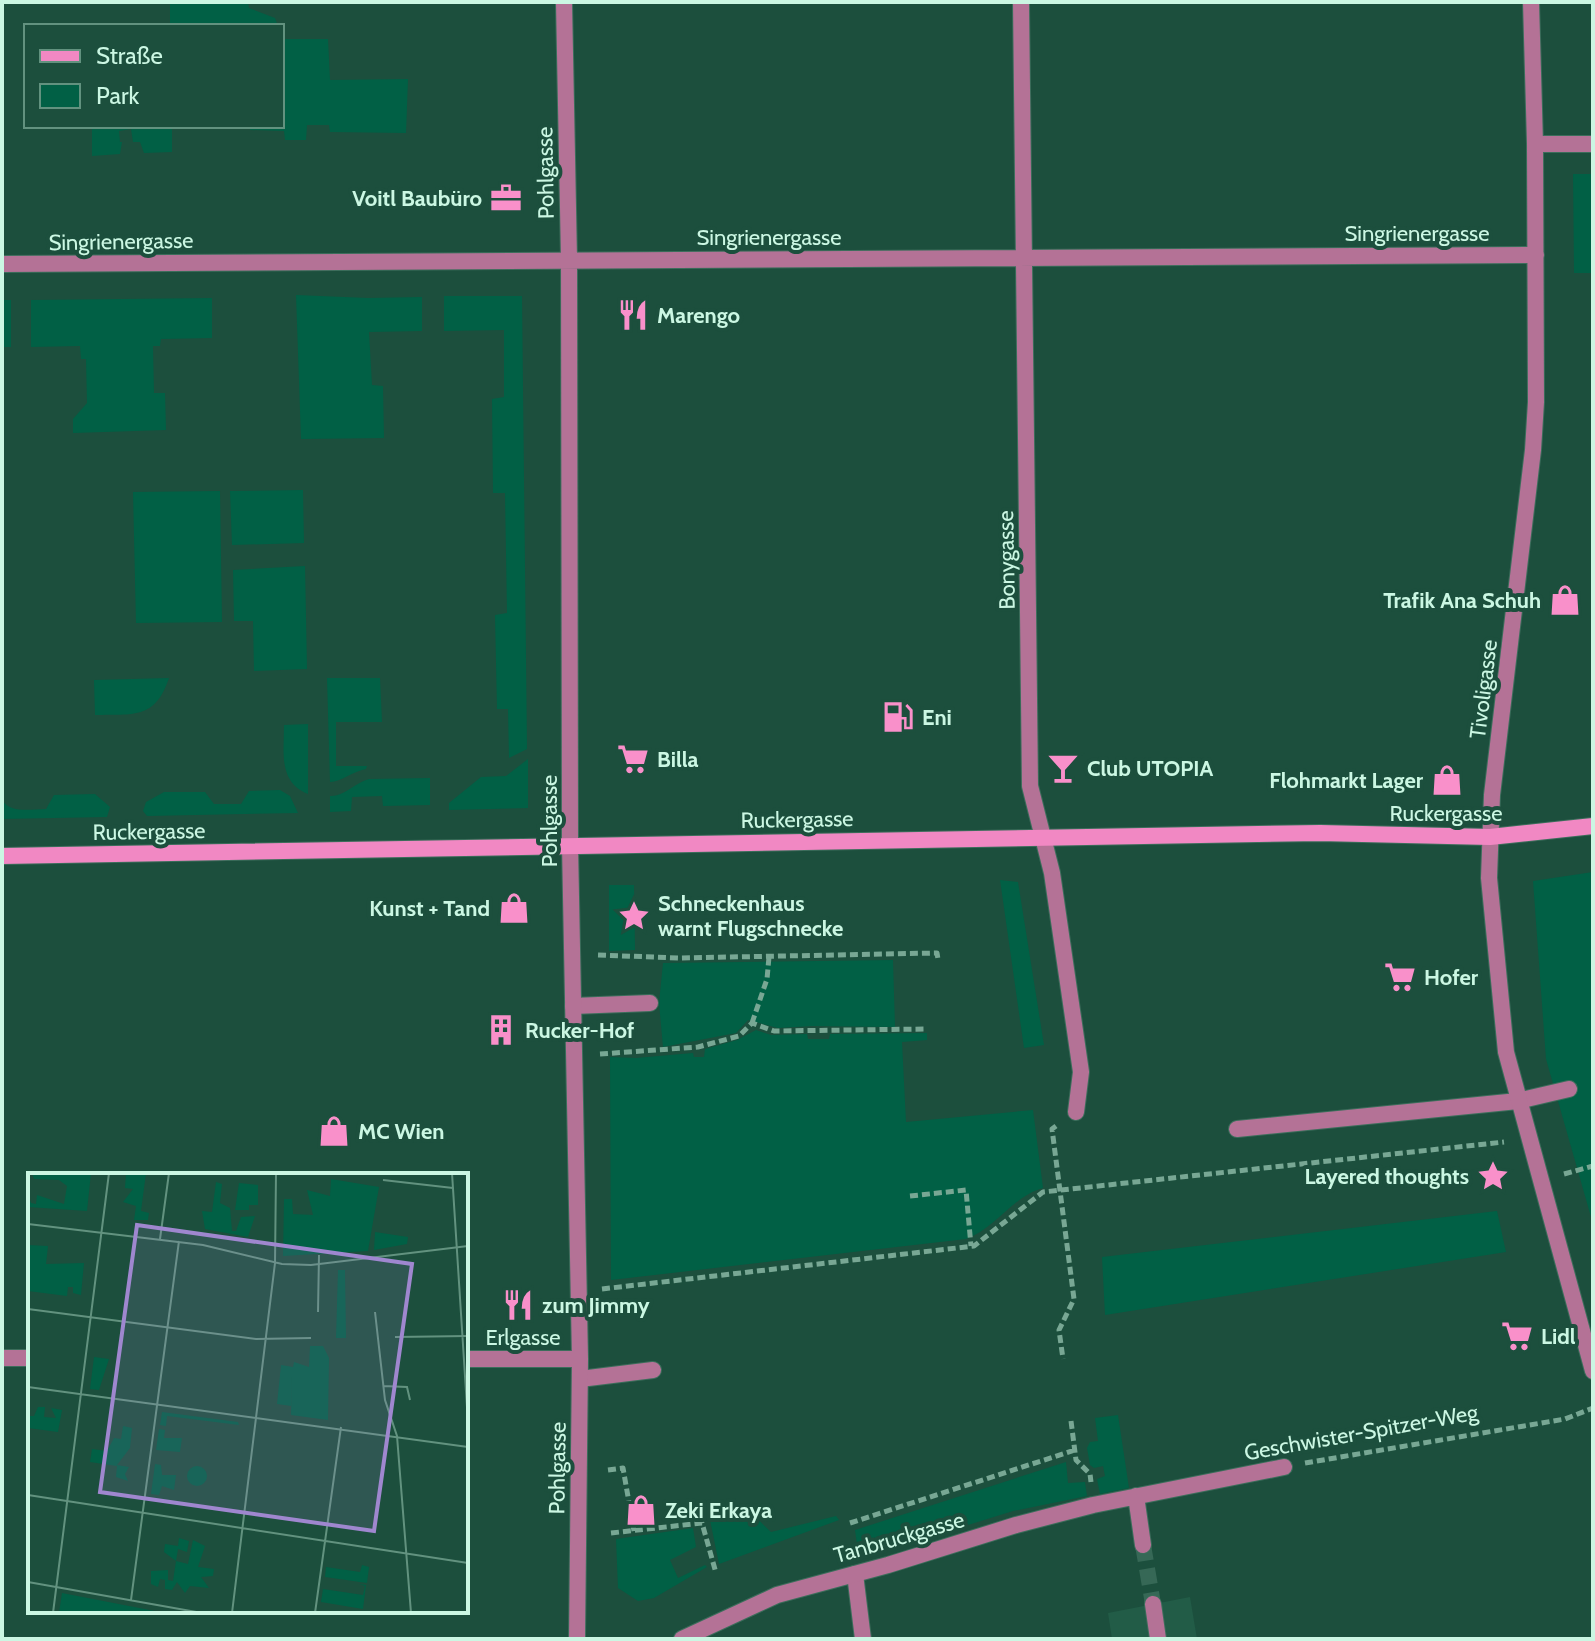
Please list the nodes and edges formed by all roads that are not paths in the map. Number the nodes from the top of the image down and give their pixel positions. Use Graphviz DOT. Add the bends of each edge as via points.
graph roads {
  1 [pos="564,2"];
  2 [pos="1021,2"];
  3 [pos="1531,2"];
  4 [pos="1535,144"];
  5 [pos="1593,144"];
  6 [pos="1536,255"];
  7 [pos="1025,258"];
  8 [pos="569,259"];
  9 [pos="2,264"];
  10 [pos="1593,826"];
  11 [pos="1490,837"];
  12 [pos="1043,838"];
  13 [pos="570,845"];
  14 [pos="2,856"];
  15 [pos="650,1003"];
  16 [pos="573,1006"];
  17 [pos="1569,1089"];
  18 [pos="1518,1101"];
  19 [pos="1076,1112"];
  20 [pos="1237,1129"];
  21 [pos="2,1358"];
  22 [pos="28,1358"];
  23 [pos="468,1359"];
  24 [pos="580,1359"];
  25 [pos="653,1370"];
  26 [pos="1593,1371"];
  27 [pos="580,1379"];
  28 [pos="1284,1467"];
  29 [pos="1136,1496"];
  30 [pos="1143,1545"];
  31 [pos="855,1574"];
  32 [pos="1153,1604"];
  33 [pos="577,1639"];
  34 [pos="682,1639"];
  35 [pos="863,1639"];
  36 [pos="1158,1639"];
  1 -- 8 [label="street, Pohlgasse"];
  2 -- 7 [label="street, Bonygasse"];
  3 -- 4 [label="street, Tivoligasse"];
  4 -- 5 [label="street"];
  4 -- 6 [label="street, Tivoligasse"];
  6 -- 7 [label="street, Singrienergasse"];
  6 -- 11 [label="street, Tivoligasse" via="1533,450"];
  7 -- 8 [label="street, Singrienergasse"];
  7 -- 12 [label="street, Bonygasse" via="1030,786"];
  8 -- 9 [label="street, Singrienergasse"];
  8 -- 13 [label="street, Pohlgasse"];
  10 -- 11 [label="main road, Ruckergasse"];
  11 -- 12 [label="main road, Ruckergasse" via="1320,833"];
  11 -- 18 [label="street, Tivoligasse" via="1489,878 1506,1052"];
  12 -- 13 [label="main road, Ruckergasse"];
  12 -- 19 [label="street, Bonygasse" via="1081,1072"];
  13 -- 14 [label="main road, Ruckergasse"];
  13 -- 16 [label="street, Pohlgasse"];
  15 -- 16 [label="street"];
  16 -- 24 [label="street, Pohlgasse"];
  17 -- 18 [label="street"];
  18 -- 20 [label="street"];
  18 -- 26 [label="street, Tivoligasse"];
  21 -- 22 [label="street"];
  23 -- 24 [label="street, Erlgasse"];
  24 -- 27 [label="street, Pohlgasse"];
  25 -- 27 [label="street"];
  27 -- 33 [label="street, Pohlgasse"];
  28 -- 29 [label="street, Geschwister-Spitzer-Weg"];
  29 -- 30 [label="street"];
  29 -- 31 [label="street, Tanbruckgasse"];
  31 -- 34 [label="street, Tanbruckgasse" via="777,1595"];
  31 -- 35 [label="street"];
  32 -- 36 [label="street"];
}
